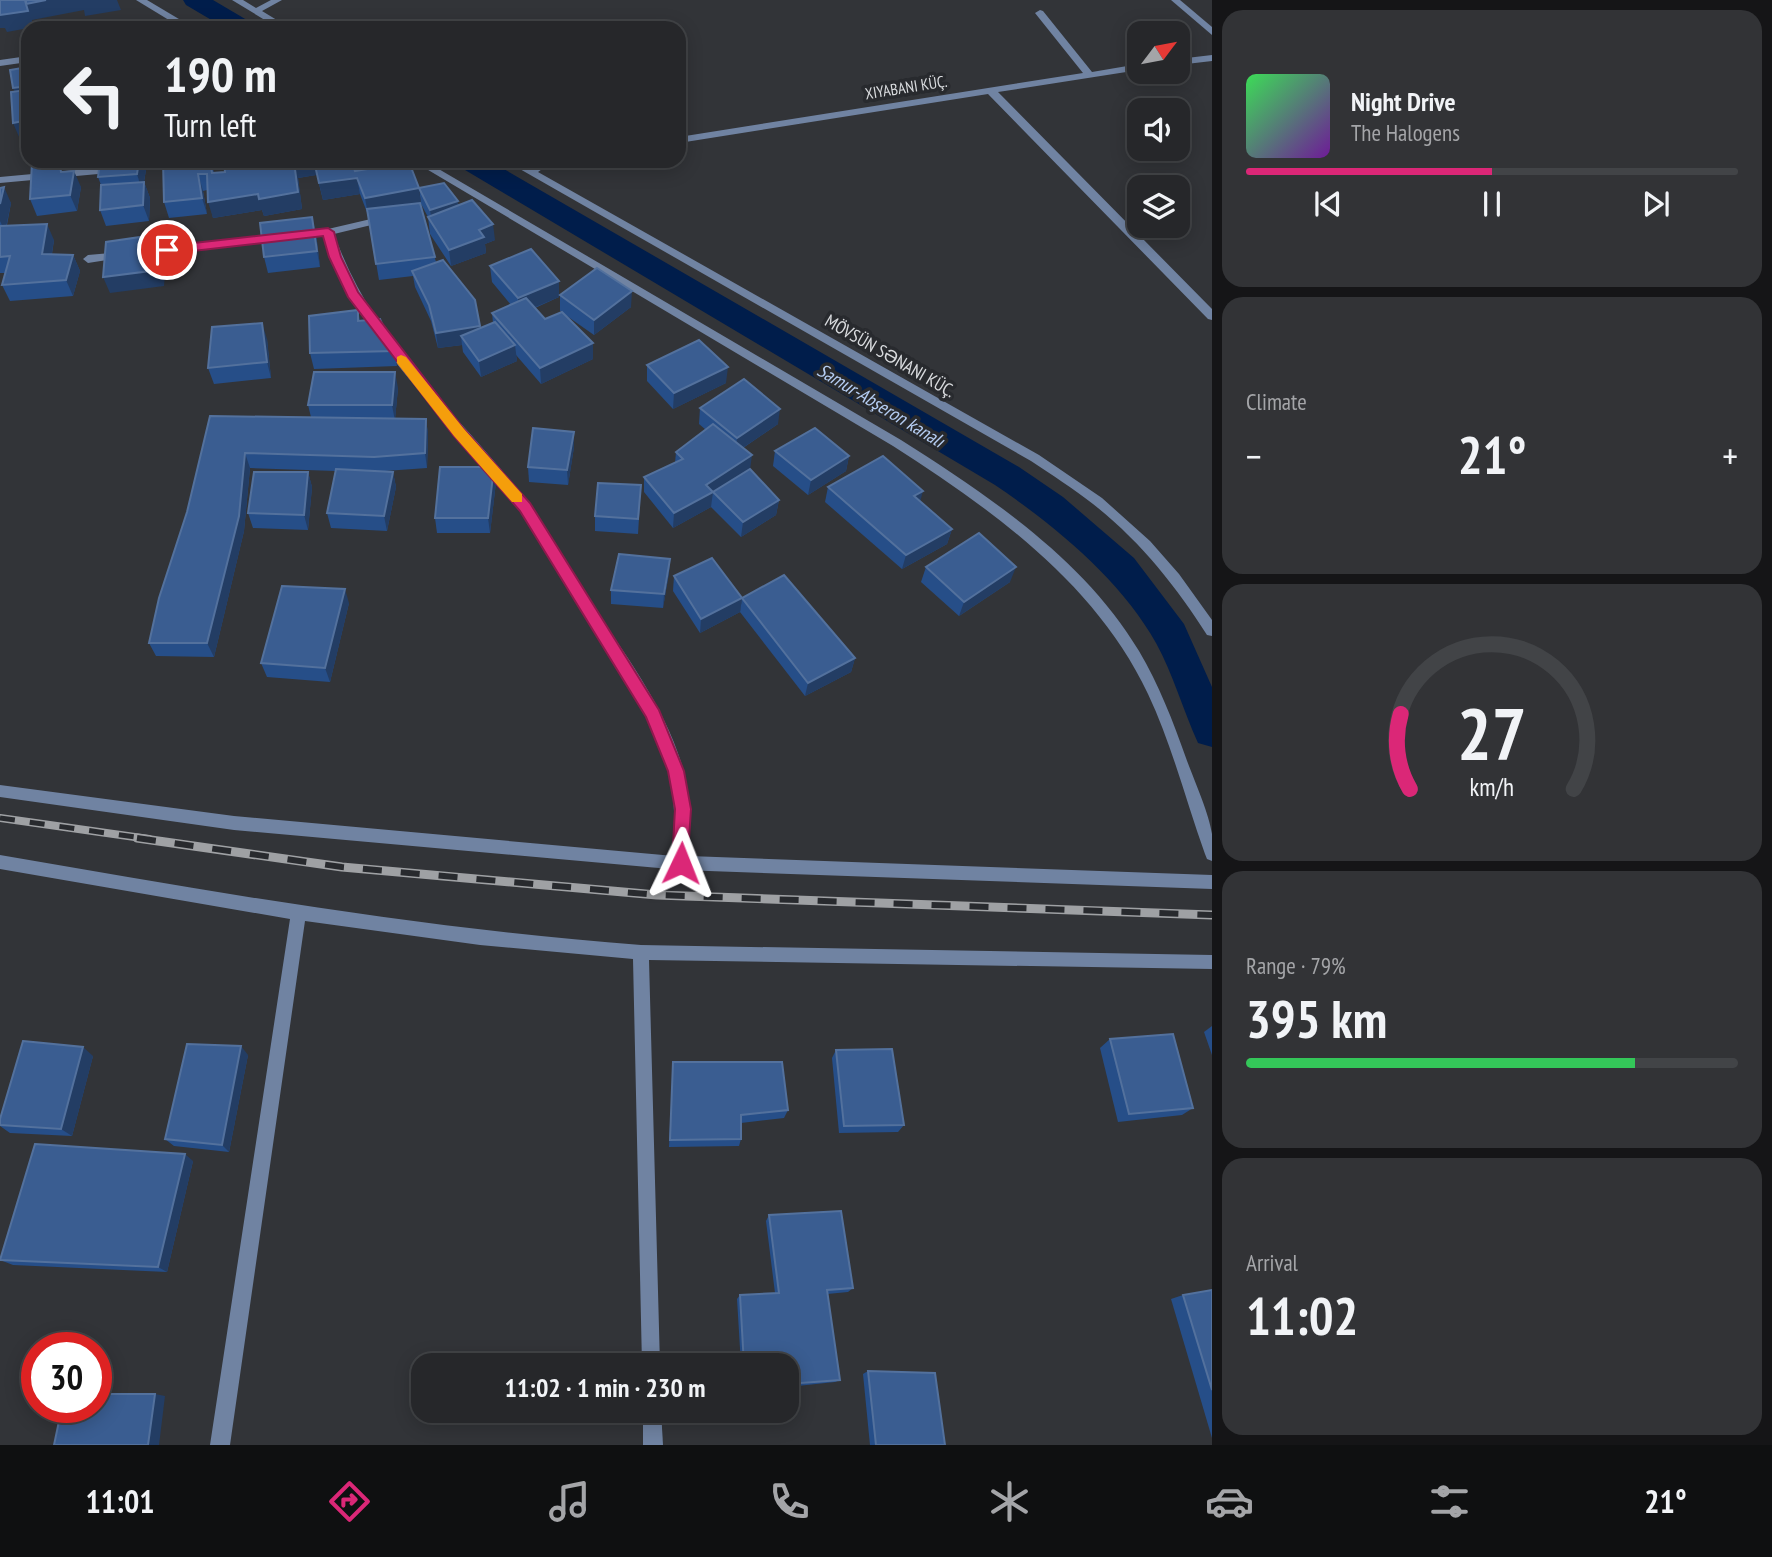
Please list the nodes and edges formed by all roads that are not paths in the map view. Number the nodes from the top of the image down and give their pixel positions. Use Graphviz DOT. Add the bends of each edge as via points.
graph roads {
  1 [pos="140,0"];
  2 [pos="236,0"];
  3 [pos="278,0"];
  4 [pos="1175,0"];
  5 [pos="256,11"];
  6 [pos="1040,13"];
  7 [pos="177,21"];
  8 [pos="273,21"];
  9 [pos="1212,32"];
  10 [pos="1212,58"];
  11 [pos="21,60"];
  12 [pos="1190,61"];
  13 [pos="0,63"];
  14 [pos="1127,69"];
  15 [pos="1089,74"];
  16 [pos="990,90"];
  17 [pos="686,139"];
  18 [pos="131,168"];
  19 [pos="430,168"];
  20 [pos="523,168"];
  21 [pos="537,168"];
  22 [pos="530,172"];
  23 [pos="0,180"];
  24 [pos="398,216"];
  25 [pos="328,232"];
  26 [pos="88,258"];
  27 [pos="1212,316"];
  28 [pos="1212,631"];
  29 [pos="0,790"];
  30 [pos="1212,854"];
  31 [pos="0,862"];
  32 [pos="681,863"];
  33 [pos="1212,883"];
  34 [pos="299,914"];
  35 [pos="641,953"];
  36 [pos="1212,962"];
  37 [pos="651,1353"];
  38 [pos="652,1423"];
  39 [pos="220,1445"];
  40 [pos="653,1445"];
  1 -- 7 [label="street"];
  2 -- 5 [label="street"];
  3 -- 5 [label="street"];
  4 -- 9 [label="street"];
  5 -- 8 [label="street"];
  6 -- 15 [label="street"];
  10 -- 12 [label="street"];
  11 -- 13 [label="street"];
  14 -- 15 [label="street, XIYABANI KÜÇ."];
  15 -- 16 [label="street, XIYABANI KÜÇ."];
  16 -- 17 [label="street, XIYABANI KÜÇ."];
  16 -- 27 [label="street"];
  18 -- 23 [label="street"];
  19 -- 30 [label="street" via="897,443 965,486 1026,535 1120,632 1154,692"];
  20 -- 22 [label="street, MÖVSÜN SƏNANI KÜÇ."];
  21 -- 22 [label="street"];
  22 -- 28 [label="street, MÖVSÜN SƏNANI KÜÇ." via="1035,458 1099,502 1151,552 1191,597"];
  24 -- 25 [label="street"];
  25 -- 26 [label="street"];
  25 -- 32 [label="street" via="353,294 459,433 525,507 653,714 676,771 683,809"];
  29 -- 32 [label="street" via="234,823"];
  31 -- 34 [label="street"];
  32 -- 33 [label="street"];
  34 -- 35 [label="street"];
  34 -- 39 [label="street"];
  35 -- 36 [label="street"];
  35 -- 37 [label="street"];
  38 -- 40 [label="street"];
}
